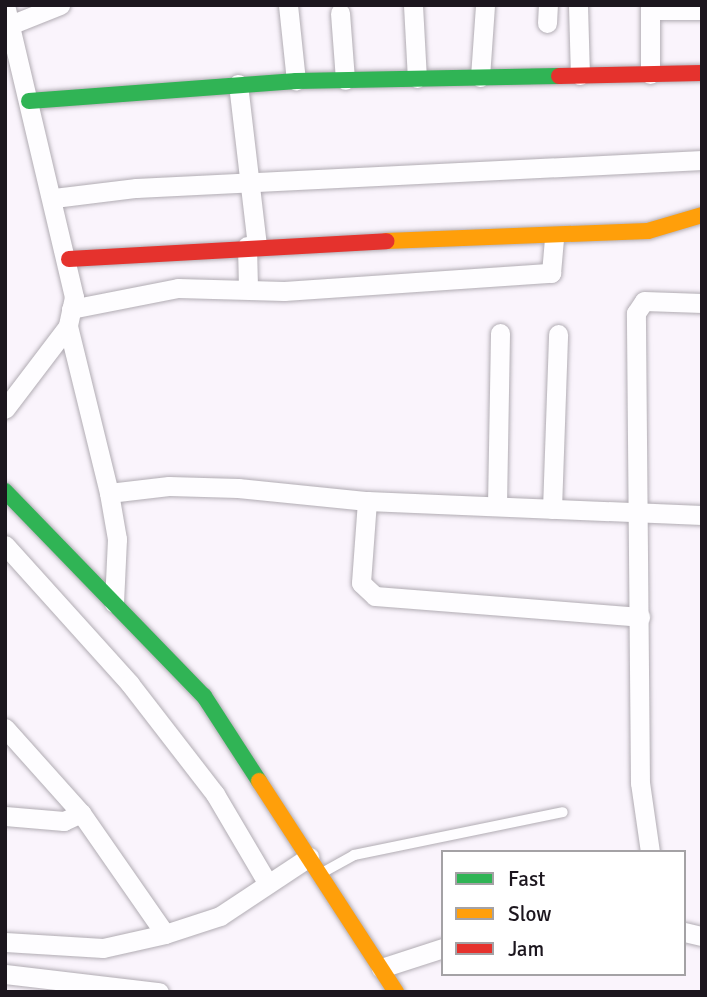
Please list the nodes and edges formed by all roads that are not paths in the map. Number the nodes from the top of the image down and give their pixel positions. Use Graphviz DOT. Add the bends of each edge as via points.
graph roads {
  1 [pos="5,5"];
  2 [pos="60,5"];
  3 [pos="288,5"];
  4 [pos="412,5"];
  5 [pos="485,5"];
  6 [pos="578,5"];
  7 [pos="650,8"];
  8 [pos="702,10"];
  9 [pos="340,13"];
  10 [pos="10,25"];
  11 [pos="650,74"];
  12 [pos="702,74"];
  13 [pos="580,75"];
  14 [pos="481,77"];
  15 [pos="417,78"];
  16 [pos="345,80"];
  17 [pos="296,81"];
  18 [pos="238,84"];
  19 [pos="29,101"];
  20 [pos="702,160"];
  21 [pos="251,182"];
  22 [pos="54,198"];
  23 [pos="702,215"];
  24 [pos="554,237"];
  25 [pos="252,246"];
  26 [pos="68,259"];
  27 [pos="248,288"];
  28 [pos="702,303"];
  29 [pos="70,317"];
  30 [pos="500,333"];
  31 [pos="558,334"];
  32 [pos="5,409"];
  33 [pos="5,491"];
  34 [pos="109,493"];
  35 [pos="368,501"];
  36 [pos="497,506"];
  37 [pos="552,509"];
  38 [pos="639,512"];
  39 [pos="702,515"];
  40 [pos="5,545"];
  41 [pos="114,603"];
  42 [pos="640,617"];
  43 [pos="5,728"];
  44 [pos="563,812"];
  45 [pos="81,813"];
  46 [pos="5,816"];
  47 [pos="650,850"];
  48 [pos="314,866"];
  49 [pos="268,884"];
  50 [pos="165,934"];
  51 [pos="5,942"];
  52 [pos="441,949"];
  53 [pos="381,968"];
  54 [pos="5,974"];
  55 [pos="159,992"];
  56 [pos="396,992"];
  1 -- 10 [label="street"];
  2 -- 10 [label="street"];
  3 -- 17 [label="street"];
  4 -- 15 [label="street"];
  5 -- 14 [label="street"];
  6 -- 13 [label="street"];
  7 -- 8 [label="street"];
  7 -- 11 [label="street"];
  9 -- 16 [label="street"];
  10 -- 19 [label="street"];
  11 -- 12 [label="street"];
  11 -- 13 [label="street"];
  13 -- 14 [label="street"];
  14 -- 15 [label="street"];
  15 -- 16 [label="street"];
  16 -- 17 [label="street"];
  17 -- 18 [label="street"];
  18 -- 19 [label="street"];
  18 -- 21 [label="street"];
  19 -- 22 [label="street"];
  20 -- 21 [label="street"];
  21 -- 22 [label="street"];
  21 -- 25 [label="street"];
  22 -- 26 [label="street"];
  23 -- 24 [label="street" via="648,231"];
  24 -- 25 [label="street"];
  24 -- 27 [label="street" via="551,273"];
  25 -- 26 [label="street"];
  25 -- 27 [label="street"];
  26 -- 29 [label="street"];
  27 -- 29 [label="street" via="178,288"];
  28 -- 38 [label="street" via="639,304"];
  29 -- 32 [label="street"];
  29 -- 34 [label="street"];
  30 -- 36 [label="street"];
  31 -- 37 [label="street"];
  33 -- 41 [label="street"];
  34 -- 35 [label="street" via="169,486"];
  34 -- 41 [label="street" via="117,539"];
  35 -- 36 [label="street"];
  35 -- 42 [label="street" via="361,583 375,596"];
  36 -- 37 [label="street"];
  37 -- 38 [label="street"];
  38 -- 39 [label="street"];
  38 -- 42 [label="street"];
  40 -- 49 [label="street" via="190,761"];
  41 -- 48 [label="street" via="204,696"];
  42 -- 47 [label="street" via="640,783"];
  43 -- 45 [label="street"];
  44 -- 48 [label="lane"];
  45 -- 46 [label="street" via="64,821"];
  45 -- 50 [label="street"];
  48 -- 49 [label="street"];
  48 -- 53 [label="street"];
  49 -- 50 [label="street" via="220,916"];
  50 -- 51 [label="street" via="103,948"];
  52 -- 53 [label="street"];
  53 -- 56 [label="street"];
  54 -- 55 [label="street"];
}
